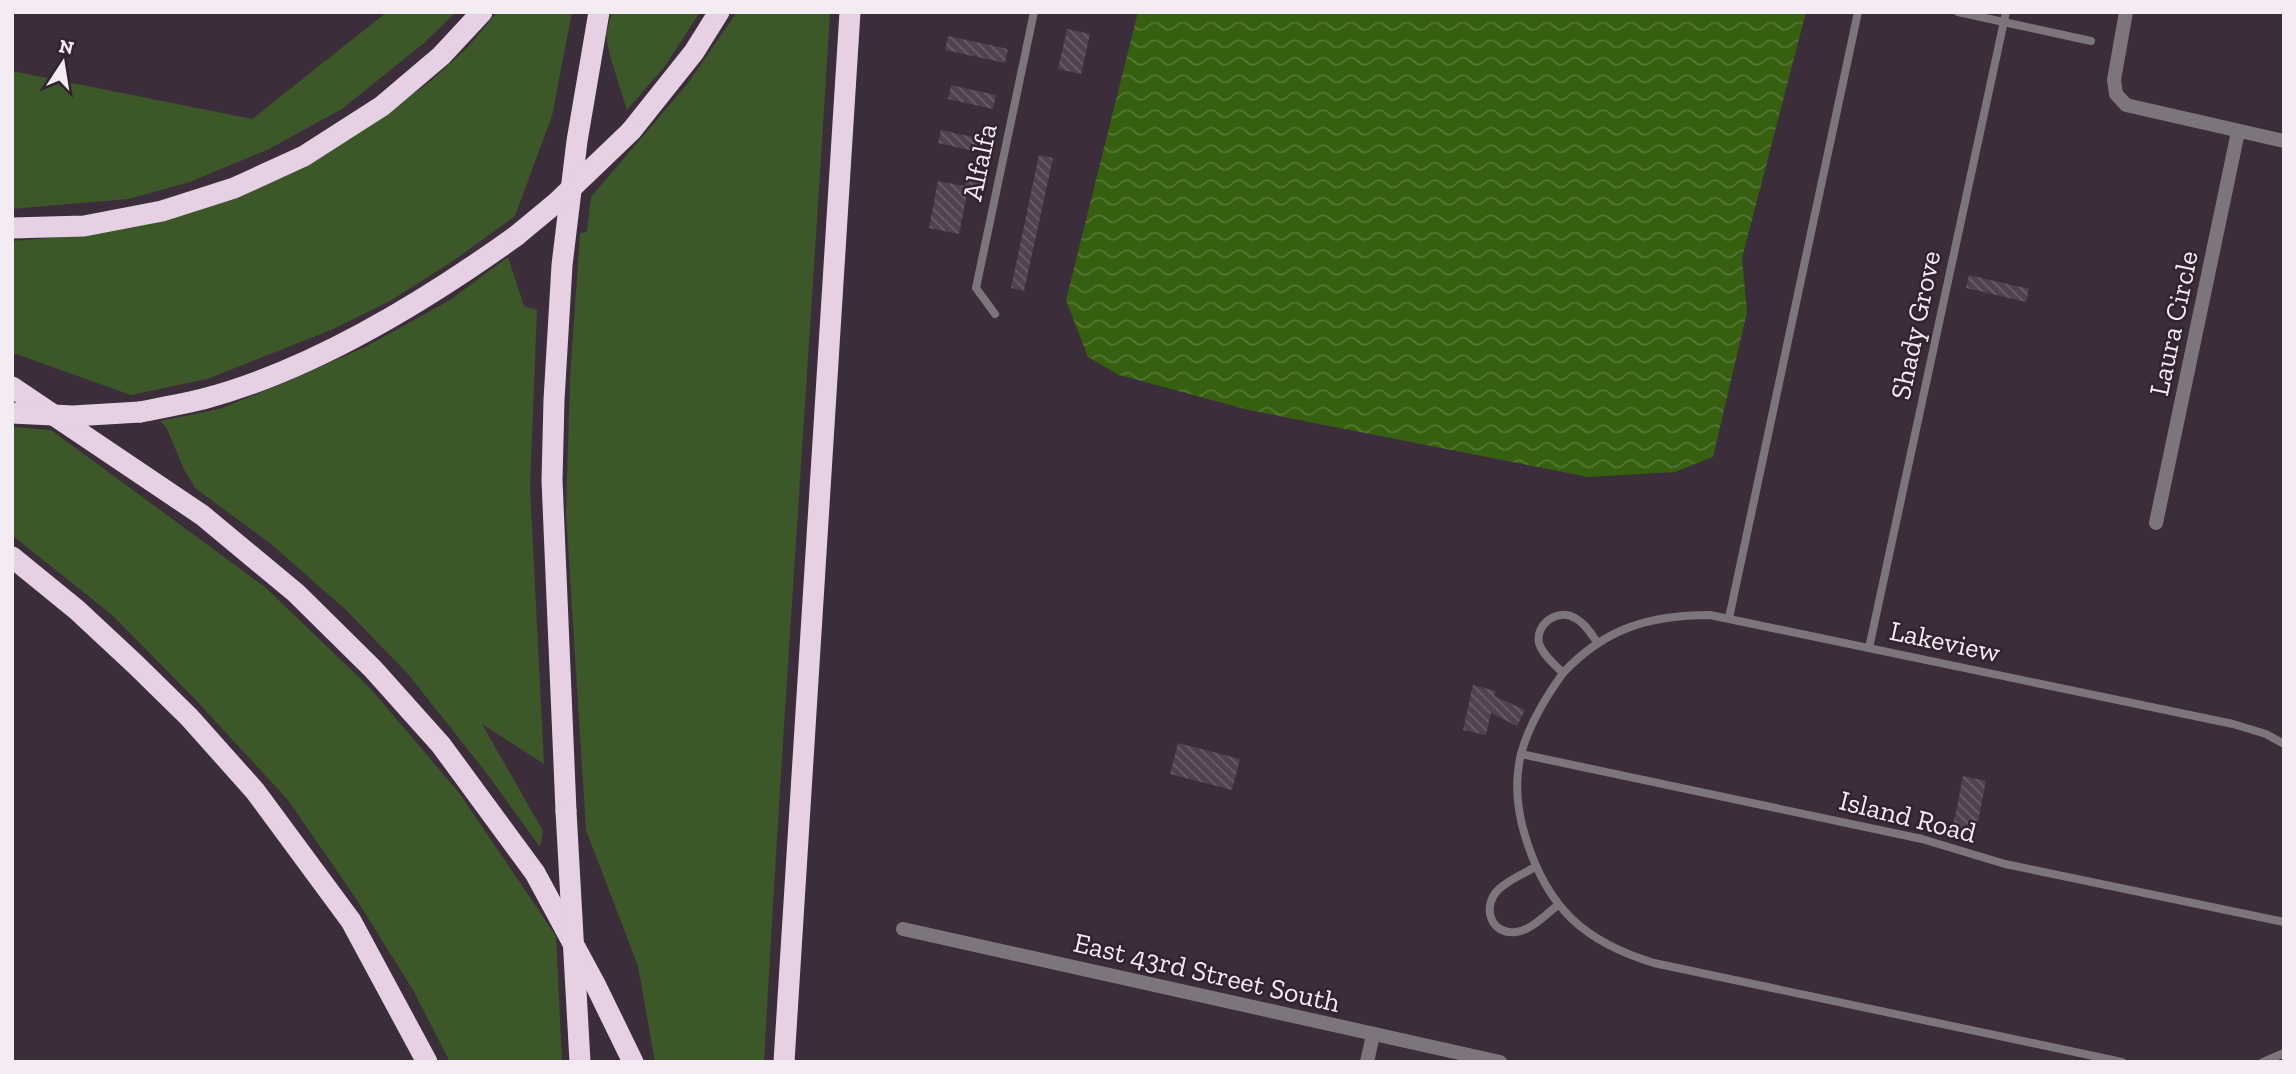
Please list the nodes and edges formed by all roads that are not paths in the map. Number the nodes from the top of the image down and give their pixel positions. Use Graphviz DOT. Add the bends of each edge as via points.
graph roads {
  1 [pos="482,12"];
  2 [pos="599,12"];
  3 [pos="719,12"];
  4 [pos="850,12"];
  5 [pos="1034,12"];
  6 [pos="1858,12"];
  7 [pos="1958,12"];
  8 [pos="2006,12"];
  9 [pos="2126,12"];
  10 [pos="2004,23"];
  11 [pos="2091,41"];
  12 [pos="2238,132"];
  13 [pos="2284,141"];
  14 [pos="12,228"];
  15 [pos="995,314"];
  16 [pos="12,387"];
  17 [pos="12,413"];
  18 [pos="2156,523"];
  19 [pos="12,557"];
  20 [pos="1729,618"];
  21 [pos="1597,642"];
  22 [pos="1869,648"];
  23 [pos="1563,673"];
  24 [pos="2284,744"];
  25 [pos="1521,754"];
  26 [pos="1535,867"];
  27 [pos="1558,905"];
  28 [pos="2284,922"];
  29 [pos="903,929"];
  30 [pos="1373,1034"];
  31 [pos="2284,1053"];
  32 [pos="427,1062"];
  33 [pos="580,1062"];
  34 [pos="633,1062"];
  35 [pos="784,1062"];
  36 [pos="1367,1062"];
  37 [pos="1500,1062"];
  38 [pos="2122,1062"];
  39 [pos="2263,1062"];
  1 -- 14 [label="highway" via="441,56 382,106 304,156 246,183 162,211 84,226"];
  2 -- 33 [label="highway, bridge" via="562,265 552,480"];
  3 -- 17 [label="highway, bridge" via="694,52 631,131 516,236 423,300 292,366 204,398 140,412"];
  4 -- 35 [label="highway"];
  5 -- 15 [label="lane, Alfalfa" via="975,288"];
  6 -- 20 [label="lane"];
  7 -- 10 [label="lane"];
  8 -- 10 [label="lane, Shady Grove"];
  9 -- 12 [label="street" via="2113,80 2116,94 2126,105"];
  10 -- 11 [label="lane"];
  10 -- 22 [label="lane, Shady Grove"];
  12 -- 13 [label="street"];
  12 -- 18 [label="street, Laura Circle"];
  16 -- 34 [label="highway" via="202,514 296,593 373,669 441,745 535,873"];
  19 -- 32 [label="highway" via="145,674 255,791 351,921"];
  20 -- 21 [label="lane, Lakeview" via="1660,618 1626,627"];
  20 -- 22 [label="lane, Lakeview"];
  21 -- 23 [label="lane, Lakeview"];
  21 -- 23 [label="lane" via="1574,617 1548,619 1540,646"];
  22 -- 24 [label="lane, Lakeview" via="2233,724"];
  23 -- 25 [label="lane, Lakeview" via="1533,721"];
  25 -- 26 [label="lane, Lakeview" via="1516,788 1520,820"];
  25 -- 28 [label="lane, Island Road"];
  26 -- 27 [label="lane, Lakeview"];
  26 -- 27 [label="lane" via="1499,889 1489,909 1490,919 1499,929 1518,932"];
  27 -- 38 [label="lane, Lakeview" via="1605,944 1654,964"];
  29 -- 30 [label="street, East 43rd Street South"];
  30 -- 36 [label="street"];
  30 -- 37 [label="street, East 43rd Street South"];
  31 -- 39 [label="lane"];
}
